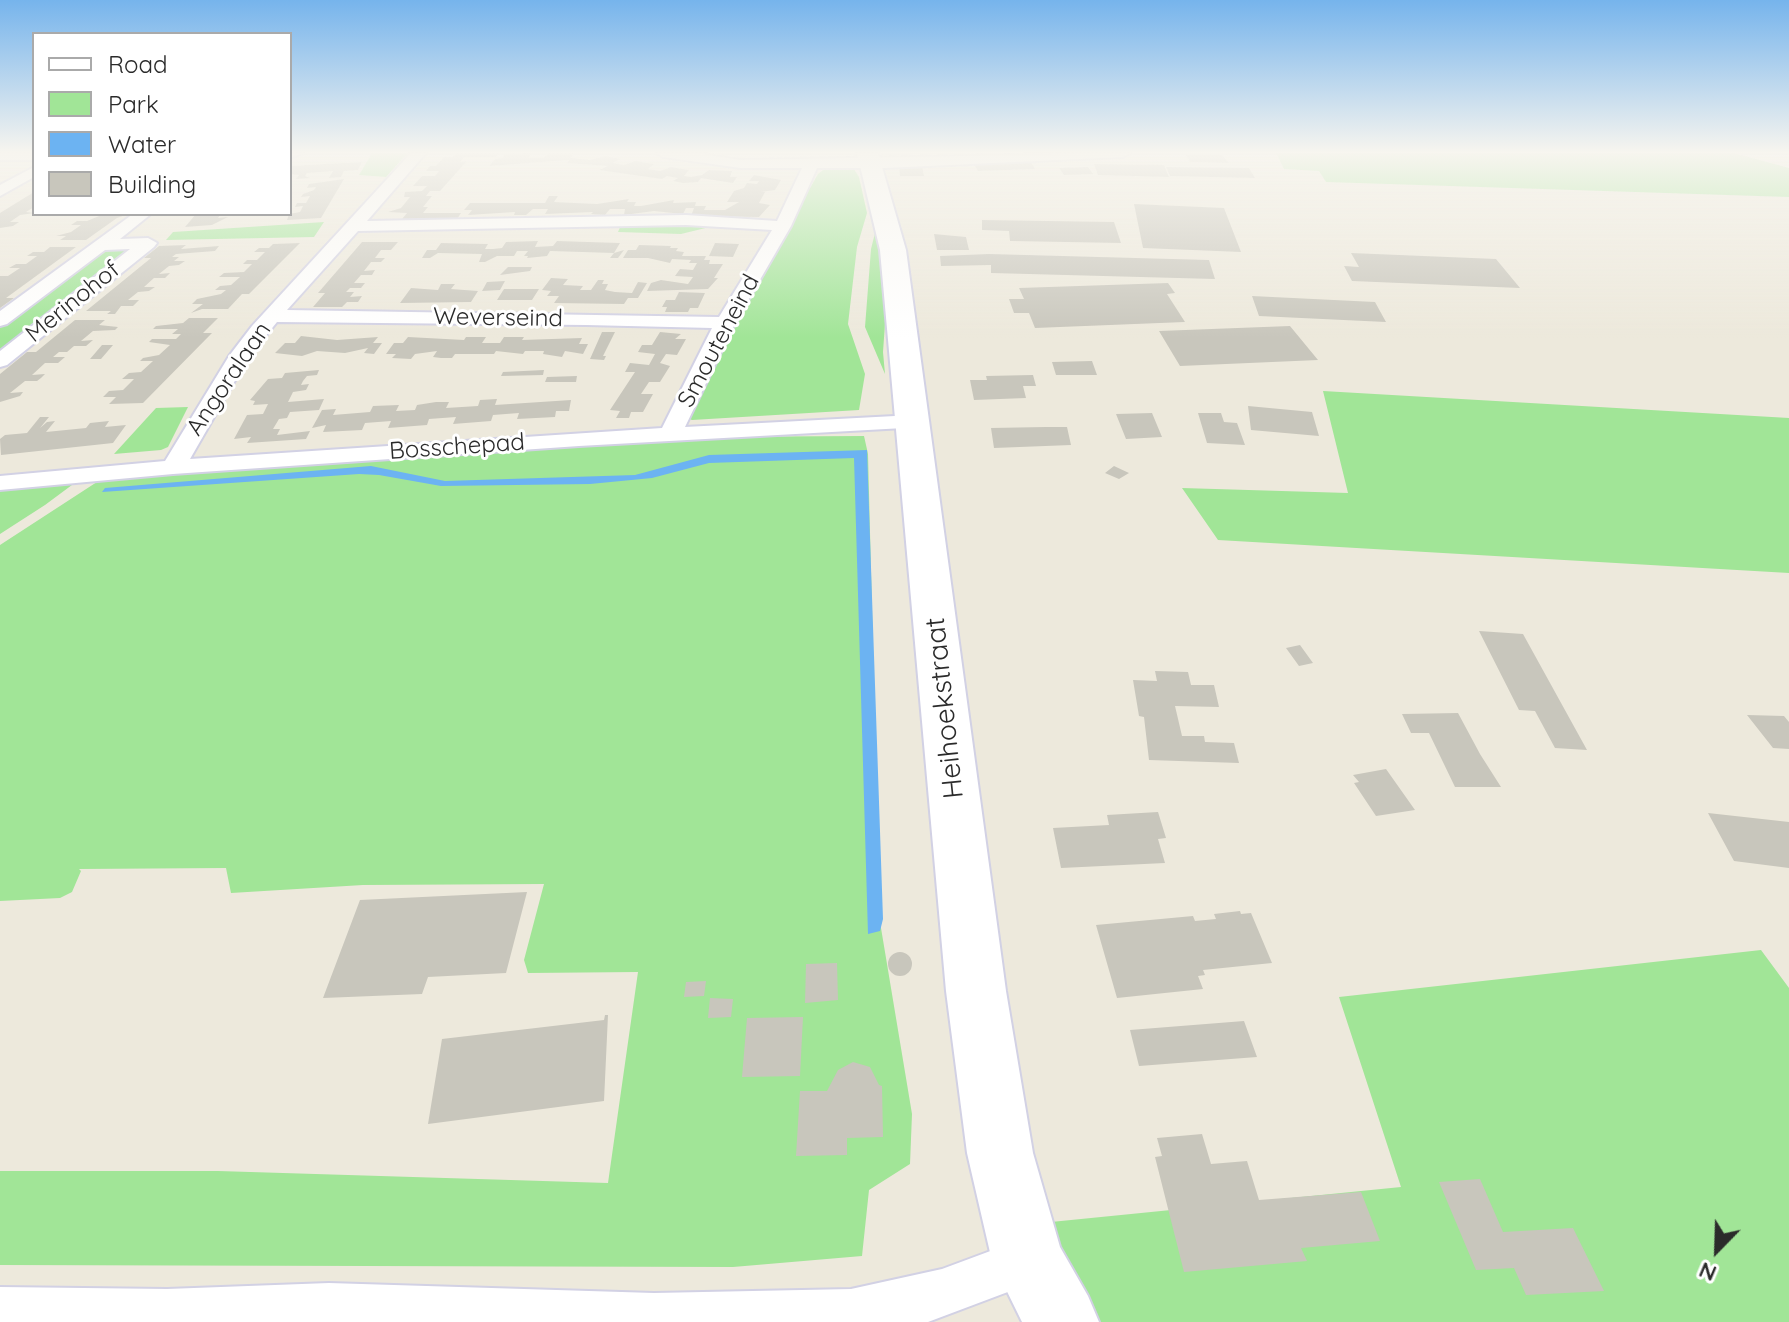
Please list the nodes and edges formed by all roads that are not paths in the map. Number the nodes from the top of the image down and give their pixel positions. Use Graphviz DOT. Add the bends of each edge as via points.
graph roads {
  1 [pos="363,215"];
  2 [pos="788,215"];
  3 [pos="883,215"];
  4 [pos="140,216"];
  5 [pos="353,226"];
  6 [pos="783,226"];
  7 [pos="101,245"];
  8 [pos="272,316"];
  9 [pos="0,320"];
  10 [pos="725,323"];
  11 [pos="0,361"];
  12 [pos="914,422"];
  13 [pos="670,434"];
  14 [pos="173,467"];
  15 [pos="1,483"];
  16 [pos="1028,1261"];
  17 [pos="0,1312"];
  18 [pos="1062,1322"];
  1 -- 5 [label="street, Angoralaan"];
  2 -- 6 [label="street, Smouteneind"];
  3 -- 12 [label="street, Heihoekstraat" via="893,250"];
  4 -- 7 [label="street, Merinohof"];
  5 -- 6 [label="street" via="415,225 439,235 684,237 747,225"];
  5 -- 8 [label="street, Angoralaan"];
  6 -- 10 [label="street, Smouteneind"];
  7 -- 9 [label="street, Merinohof"];
  7 -- 11 [label="street, Merinohof" via="148,243"];
  8 -- 10 [label="street, Weverseind"];
  8 -- 14 [label="street, Angoralaan" via="239,356"];
  10 -- 13 [label="street, Smouteneind"];
  12 -- 13 [label="street, Bosschepad"];
  12 -- 16 [label="street, Heihoekstraat" via="976,991 1000,1153"];
  13 -- 14 [label="street, Bosschepad"];
  14 -- 15 [label="street, Bosschepad"];
  16 -- 17 [label="street" via="942,1294 851,1314 654,1318 329,1308 167,1314"];
  16 -- 18 [label="street, Heihoekstraat"];
}
